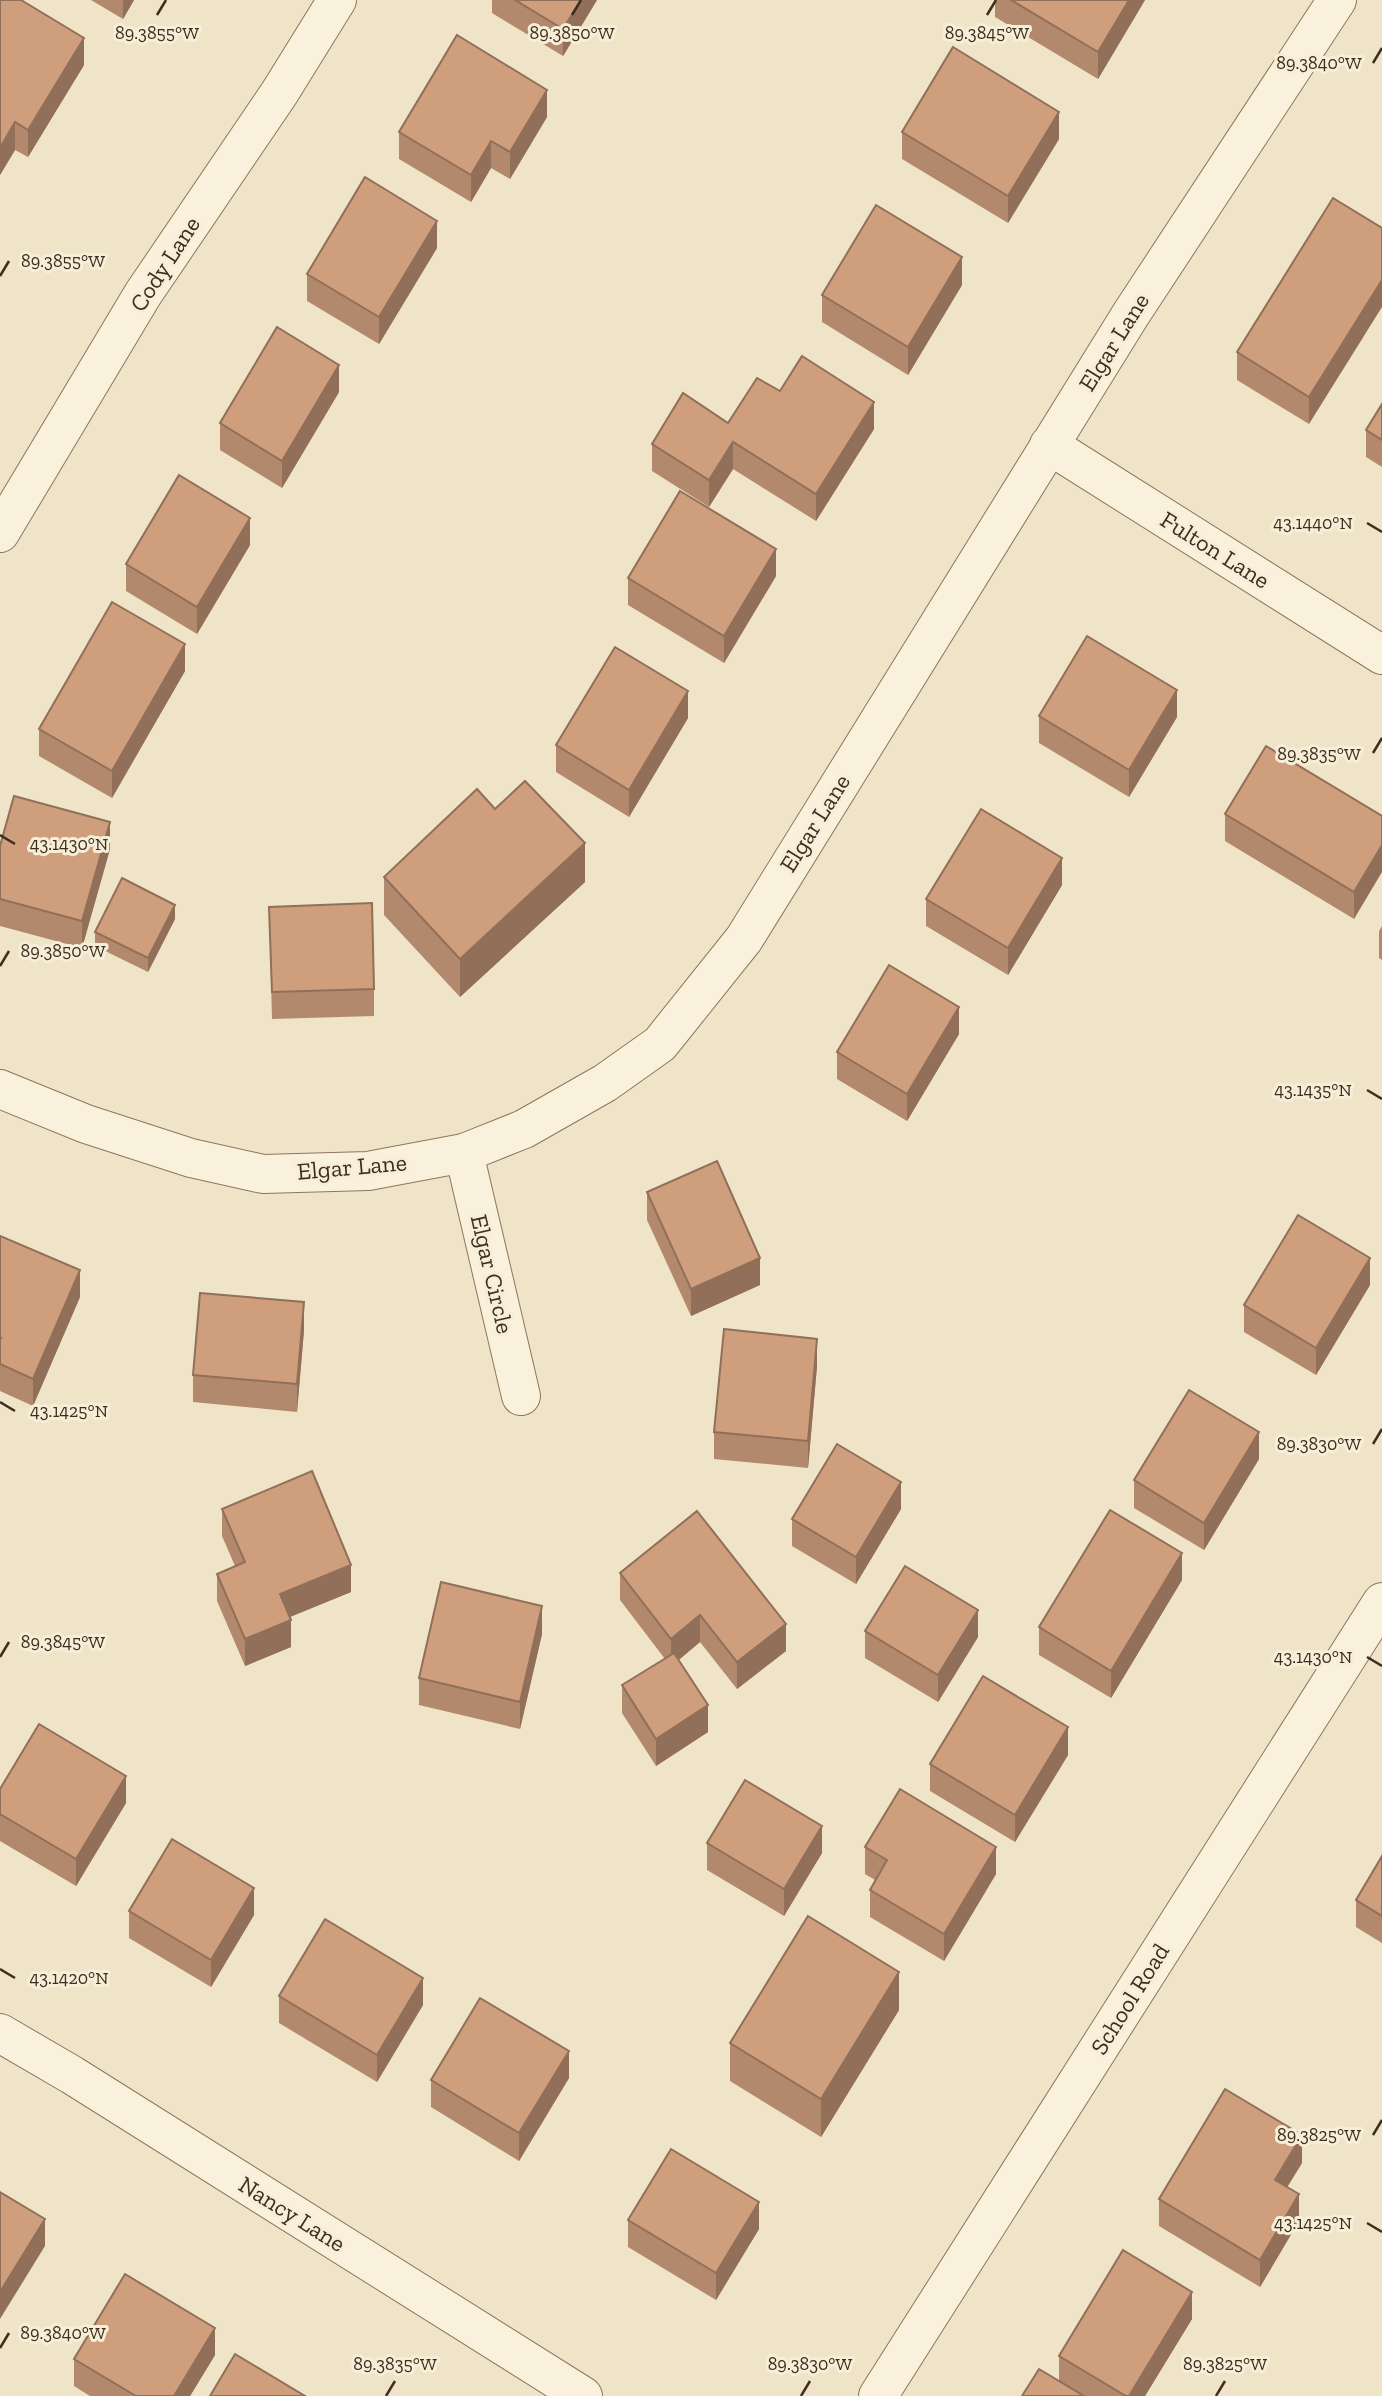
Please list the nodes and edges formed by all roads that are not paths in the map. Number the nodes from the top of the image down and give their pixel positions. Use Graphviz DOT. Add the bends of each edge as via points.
graph roads {
  1 [pos="337,0"];
  2 [pos="1337,0"];
  3 [pos="1049,445"];
  4 [pos="0,533"];
  5 [pos="1382,655"];
  6 [pos="0,1089"];
  7 [pos="464,1153"];
  8 [pos="522,1396"];
  9 [pos="1382,1602"];
  10 [pos="0,2033"];
  11 [pos="583,2396"];
  12 [pos="878,2396"];
  1 -- 4 [label="street, Cody Lane" via="143,294"];
  2 -- 3 [label="street, Elgar Lane"];
  3 -- 5 [label="street, Fulton Lane"];
  3 -- 7 [label="street, Elgar Lane" via="744,939 660,1044 605,1083 535,1123"];
  6 -- 7 [label="street, Elgar Lane" via="86,1124 191,1158 263,1174 368,1171"];
  7 -- 8 [label="street, Elgar Circle"];
  9 -- 12 [label="street, School Road"];
  10 -- 11 [label="street, Nancy Lane"];
}
